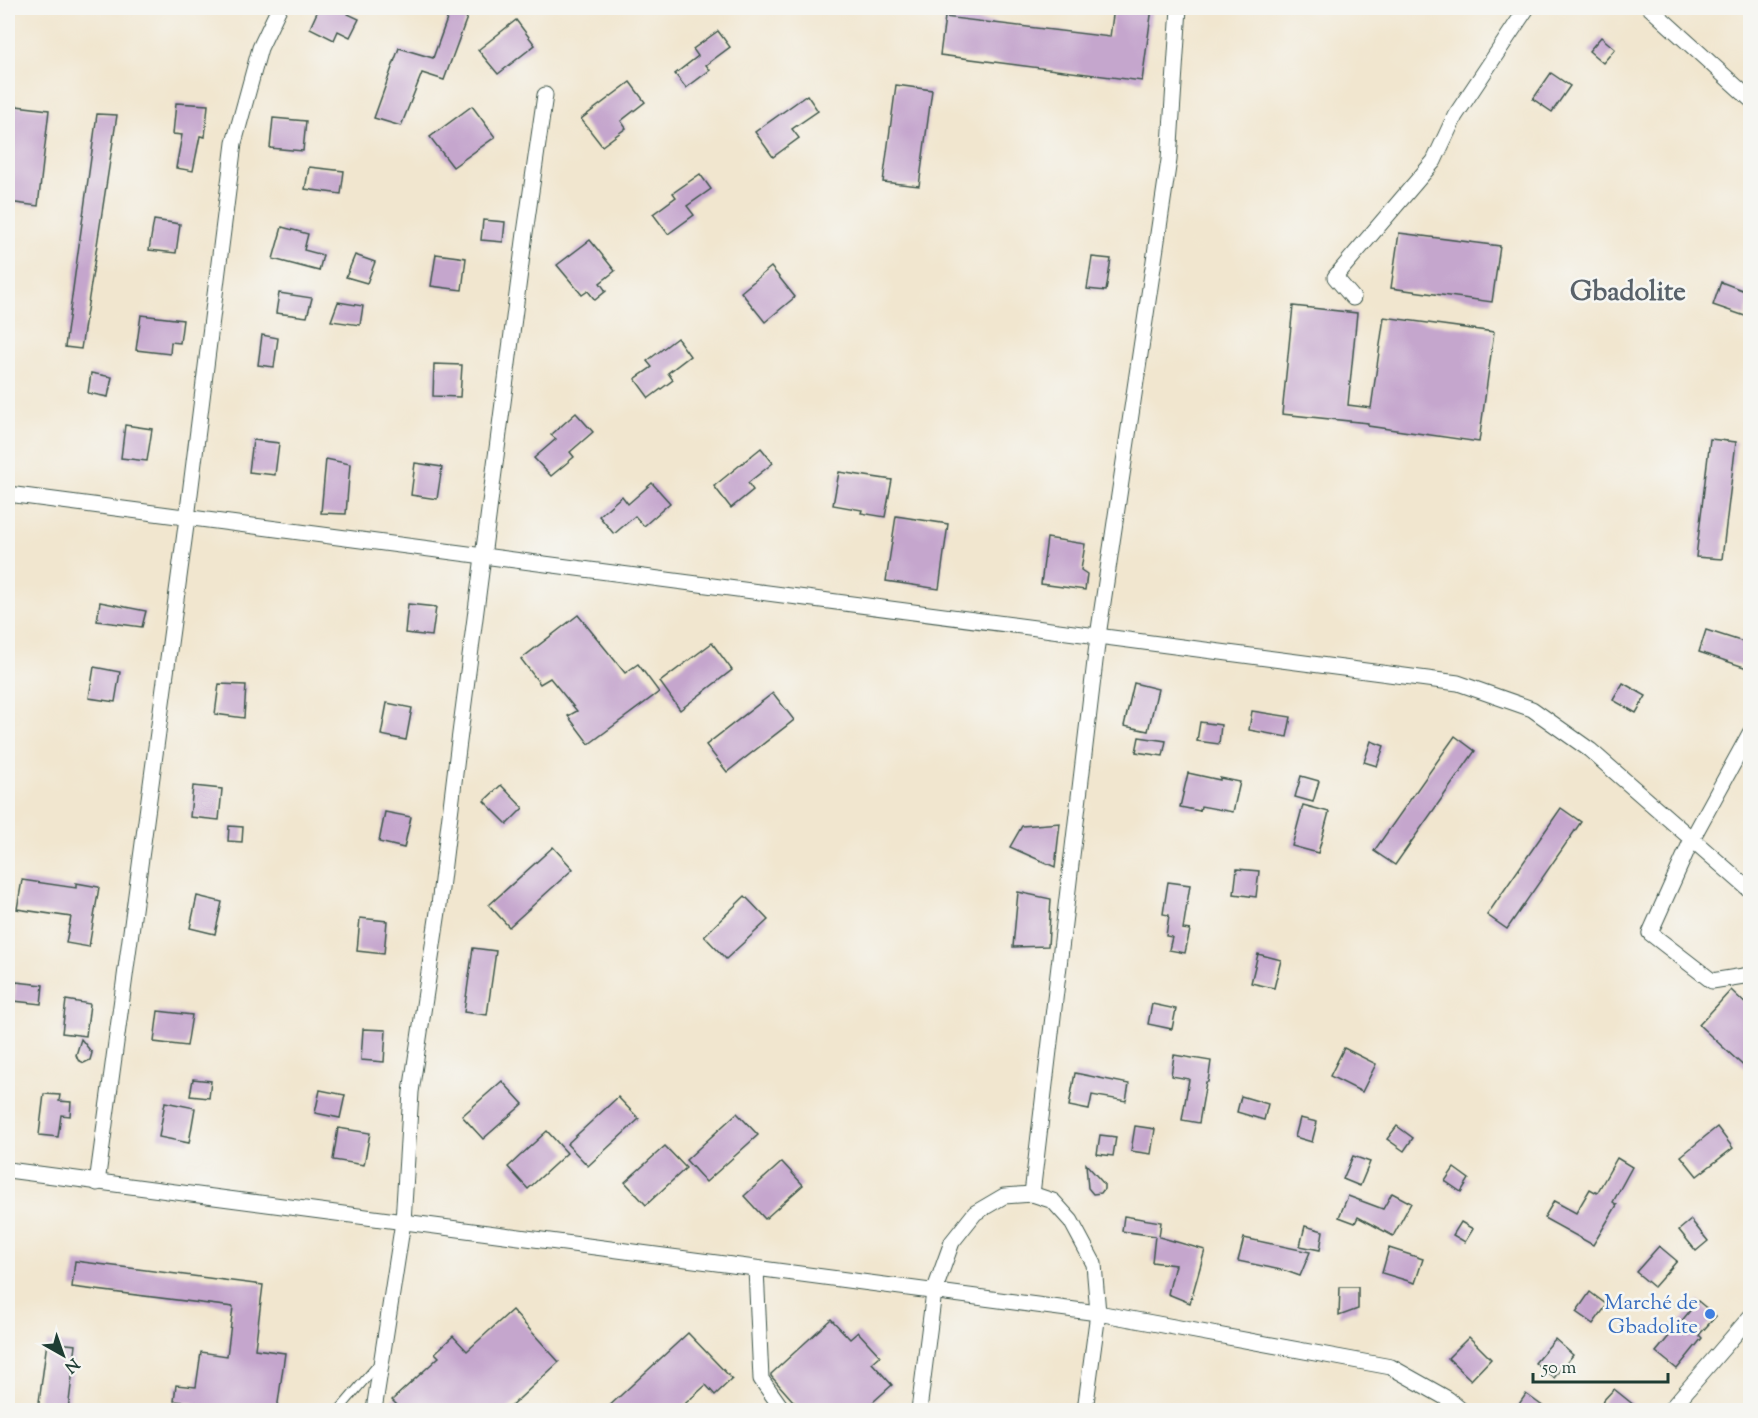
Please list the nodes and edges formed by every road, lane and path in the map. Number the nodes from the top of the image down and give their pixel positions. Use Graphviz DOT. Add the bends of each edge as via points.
graph roads {
  1 [pos="279,8"];
  2 [pos="1179,8"];
  3 [pos="1527,8"];
  4 [pos="1650,8"];
  5 [pos="545,95"];
  6 [pos="1750,99"];
  7 [pos="1353,298"];
  8 [pos="8,494"];
  9 [pos="187,518"];
  10 [pos="483,557"];
  11 [pos="1098,636"];
  12 [pos="1750,732"];
  13 [pos="1692,839"];
  14 [pos="1750,890"];
  15 [pos="1750,975"];
  16 [pos="8,1170"];
  17 [pos="97,1183"];
  18 [pos="1032,1194"];
  19 [pos="403,1222"];
  20 [pos="756,1269"];
  21 [pos="934,1292"];
  22 [pos="1098,1313"];
  23 [pos="1750,1317"];
  24 [pos="380,1362"];
  25 [pos="339,1410"];
  26 [pos="374,1410"];
  27 [pos="783,1410"];
  28 [pos="919,1410"];
  29 [pos="1085,1410"];
  30 [pos="1461,1410"];
  31 [pos="1670,1410"];
  1 -- 9 [label="street" via="260,48 234,143"];
  2 -- 11 [label="street" via="1169,160"];
  3 -- 7 [label="street" via="1455,116 1434,161 1335,277"];
  4 -- 6 [label="street"];
  5 -- 10 [label="street"];
  8 -- 9 [label="street"];
  9 -- 10 [label="street"];
  9 -- 17 [label="street"];
  10 -- 11 [label="street"];
  10 -- 19 [label="street" via="411,1092"];
  11 -- 13 [label="street" via="1458,683 1532,709 1590,750"];
  11 -- 18 [label="street"];
  12 -- 13 [label="street"];
  13 -- 14 [label="street"];
  13 -- 15 [label="street" via="1650,933 1712,981"];
  16 -- 17 [label="street"];
  17 -- 19 [label="street"];
  18 -- 21 [label="street" via="1004,1196 975,1213 952,1242"];
  18 -- 22 [label="street" via="1053,1201 1071,1221 1094,1264"];
  19 -- 20 [label="street"];
  19 -- 24 [label="street"];
  20 -- 21 [label="street"];
  20 -- 27 [label="street" via="762,1379"];
  21 -- 22 [label="street"];
  21 -- 28 [label="street"];
  22 -- 29 [label="street"];
  22 -- 30 [label="street" via="1391,1367"];
  23 -- 31 [label="street"];
  24 -- 25 [label="lane"];
  24 -- 26 [label="street"];
}
